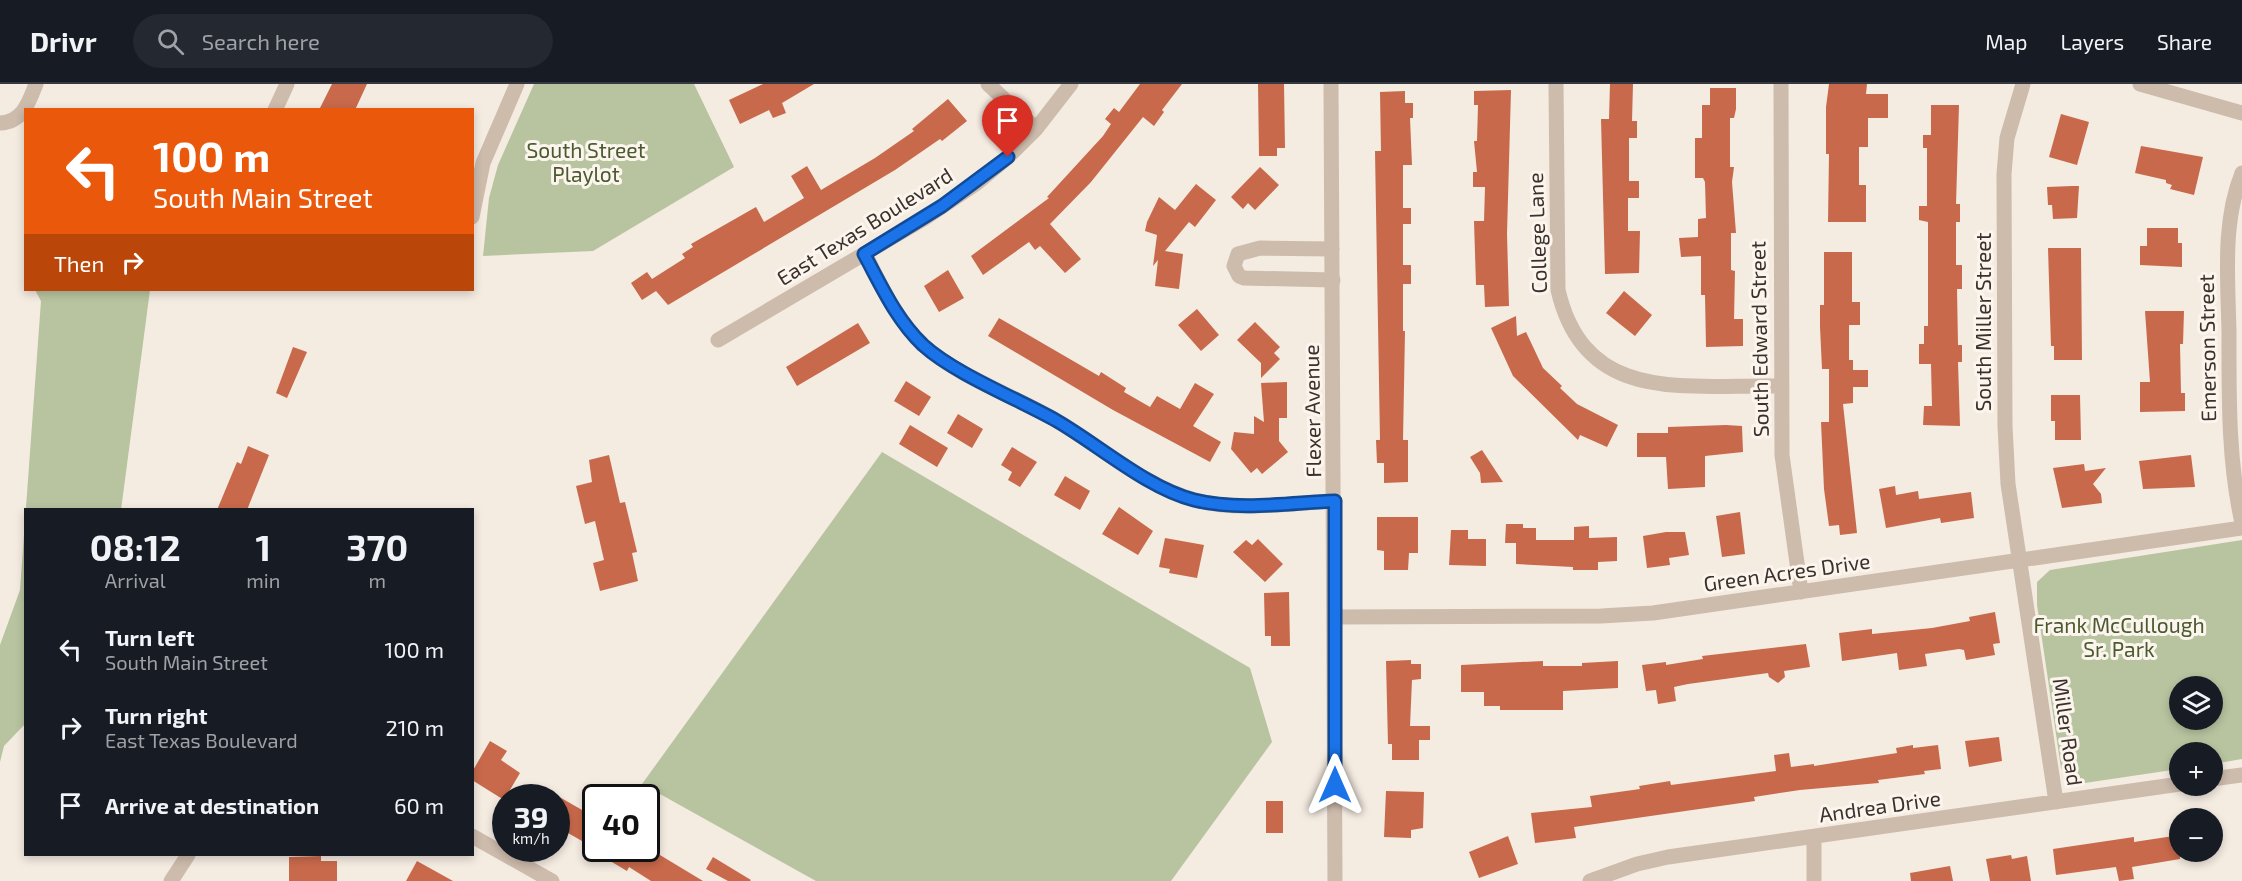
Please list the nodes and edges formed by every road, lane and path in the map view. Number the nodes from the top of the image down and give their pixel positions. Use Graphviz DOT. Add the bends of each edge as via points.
graph roads {
  1 [pos="36,84"];
  2 [pos="287,84"];
  3 [pos="517,84"];
  4 [pos="988,84"];
  5 [pos="1071,84"];
  6 [pos="1331,84"];
  7 [pos="1556,84"];
  8 [pos="1781,84"];
  9 [pos="2023,84"];
  10 [pos="2140,84"];
  11 [pos="26,108"];
  12 [pos="276,108"];
  13 [pos="24,109"];
  14 [pos="2242,113"];
  15 [pos="6,121"];
  16 [pos="1036,129"];
  17 [pos="2242,173"];
  18 [pos="474,207"];
  19 [pos="1332,249"];
  20 [pos="864,254"];
  21 [pos="1332,280"];
  22 [pos="718,340"];
  23 [pos="1780,386"];
  24 [pos="1335,501"];
  25 [pos="2242,526"];
  26 [pos="2021,561"];
  27 [pos="1801,592"];
  28 [pos="1334,617"];
  29 [pos="2242,775"];
  30 [pos="2223,778"];
  31 [pos="2169,786"];
  32 [pos="2056,802"];
  33 [pos="474,837"];
  34 [pos="1814,837"];
  35 [pos="187,856"];
  36 [pos="171,881"];
  37 [pos="552,881"];
  38 [pos="1335,881"];
  39 [pos="1590,881"];
  40 [pos="1814,881"];
  1 -- 11 [label="street"];
  2 -- 12 [label="street"];
  3 -- 18 [label="street" via="483,163"];
  4 -- 16 [label="street"];
  5 -- 16 [label="street, East Texas Boulevard"];
  6 -- 19 [label="street, Flexer Avenue"];
  7 -- 23 [label="street, College Lane" via="1558,290 1563,312 1581,344 1597,360 1632,379 1654,384"];
  8 -- 23 [label="street, South Edward Street"];
  9 -- 26 [label="street, South Miller Street" via="2007,138 2004,174 2005,426 2008,484"];
  10 -- 14 [label="street"];
  13 -- 15 [label="street"];
  16 -- 20 [label="street, East Texas Boulevard" via="977,183"];
  17 -- 25 [label="street, Emerson Street" via="2231,214 2228,248 2230,447"];
  19 -- 21 [label="street, Flexer Avenue"];
  19 -- 21 [label="street" via="1251,249 1238,254 1234,266 1244,278"];
  20 -- 22 [label="street, East Texas Boulevard"];
  20 -- 24 [label="street" via="894,312 926,347 1057,421 1166,490 1220,506"];
  21 -- 24 [label="street, Flexer Avenue"];
  23 -- 27 [label="street, South Edward Street" via="1785,490"];
  24 -- 28 [label="street, Flexer Avenue"];
  25 -- 26 [label="street, Green Acres Drive"];
  26 -- 27 [label="street, Green Acres Drive"];
  26 -- 32 [label="street, Miller Road"];
  27 -- 28 [label="street, Green Acres Drive" via="1653,613 1601,616"];
  28 -- 38 [label="street, Flexer Avenue"];
  29 -- 30 [label="street"];
  31 -- 32 [label="street, Andrea Drive"];
  32 -- 34 [label="street, Andrea Drive"];
  33 -- 37 [label="street"];
  34 -- 39 [label="street, Andrea Drive" via="1668,857"];
  34 -- 40 [label="street"];
  35 -- 36 [label="street"];
}
